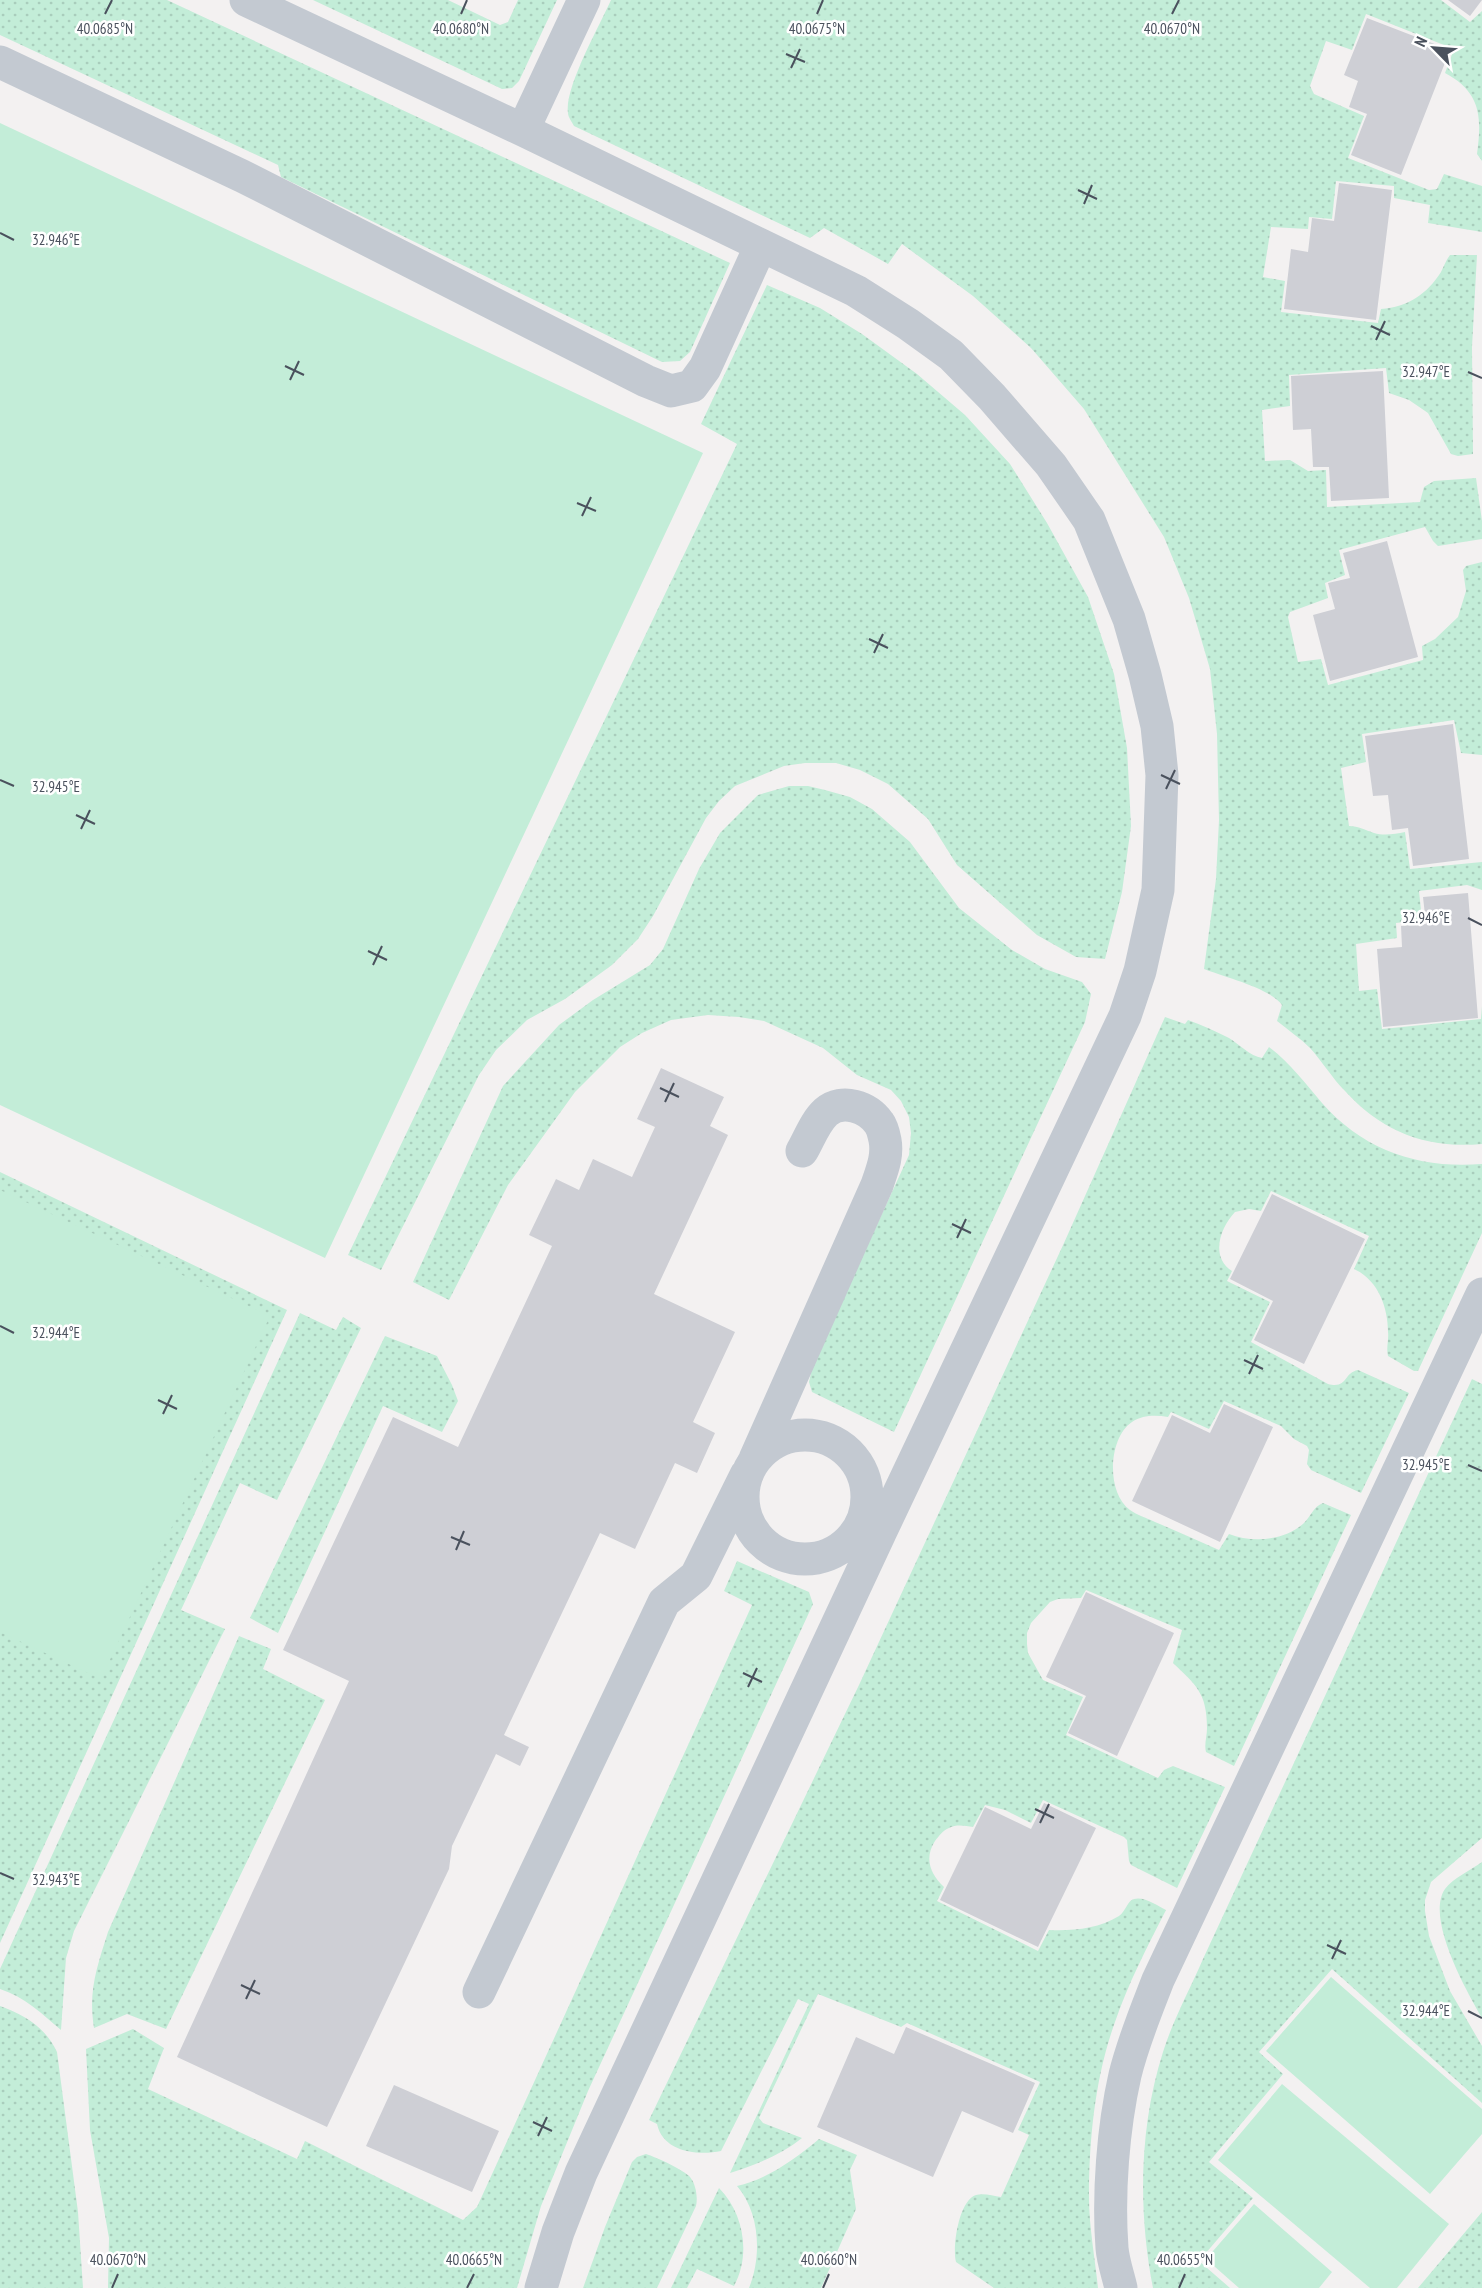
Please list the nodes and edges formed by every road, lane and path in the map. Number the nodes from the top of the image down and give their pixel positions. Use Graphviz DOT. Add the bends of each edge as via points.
graph roads {
  1 [pos="246,0"];
  2 [pos="584,0"];
  3 [pos="0,62"];
  4 [pos="523,130"];
  5 [pos="761,245"];
  6 [pos="802,1151"];
  7 [pos="1482,1294"];
  8 [pos="751,1467"];
  9 [pos="871,1528"];
  10 [pos="479,1992"];
  11 [pos="541,2288"];
  12 [pos="1121,2288"];
  1 -- 4 [label="lane"];
  2 -- 4 [label="lane"];
  3 -- 5 [label="lane" via="242,176 670,391 692,386 705,368"];
  4 -- 5 [label="lane"];
  5 -- 9 [label="lane" via="856,291 951,355 1051,465 1089,520 1129,619 1157,726 1162,775 1158,890 1125,1016"];
  6 -- 8 [label="lane" via="827,1110 844,1104 862,1108 880,1123 886,1156 877,1185"];
  7 -- 12 [label="lane" via="1158,1980 1139,2029 1125,2075 1112,2180 1112,2249"];
  8 -- 9 [label="lane" via="768,1446 784,1438 802,1434 836,1443 851,1454 861,1469 867,1486"];
  8 -- 9 [label="lane" via="742,1493 744,1512 763,1545 780,1555 818,1558 836,1552"];
  8 -- 10 [label="lane" via="696,1576 664,1602"];
  9 -- 11 [label="lane" via="581,2174"];
}
